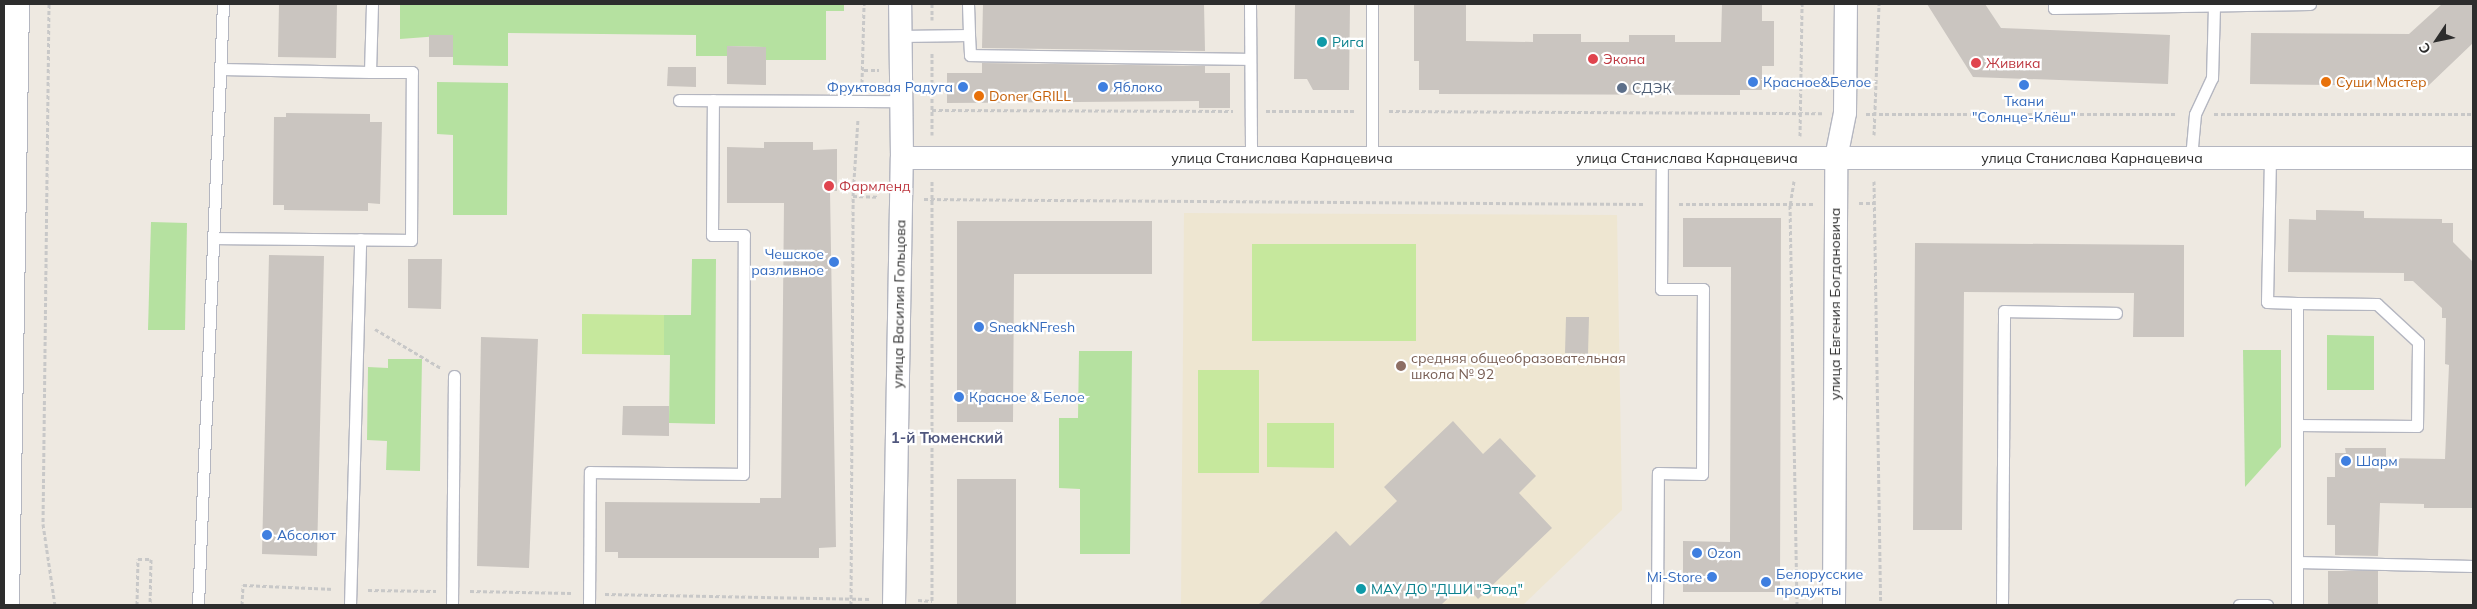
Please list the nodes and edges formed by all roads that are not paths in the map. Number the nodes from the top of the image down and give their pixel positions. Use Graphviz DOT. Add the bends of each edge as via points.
graph roads {
  1 [pos="15,4"];
  2 [pos="223,4"];
  3 [pos="372,4"];
  4 [pos="900,4"];
  5 [pos="968,4"];
  6 [pos="1250,4"];
  7 [pos="1372,4"];
  8 [pos="1846,4"];
  9 [pos="2054,4"];
  10 [pos="2310,4"];
  11 [pos="2214,6"];
  12 [pos="969,35"];
  13 [pos="900,36"];
  14 [pos="1250,59"];
  15 [pos="221,69"];
  16 [pos="370,72"];
  17 [pos="679,100"];
  18 [pos="713,100"];
  19 [pos="901,101"];
  20 [pos="1372,157"];
  21 [pos="902,158"];
  22 [pos="1251,158"];
  23 [pos="1662,158"];
  24 [pos="1836,158"];
  25 [pos="2192,158"];
  26 [pos="2270,158"];
  27 [pos="2473,158"];
  28 [pos="214,238"];
  29 [pos="360,239"];
  30 [pos="2297,303"];
  31 [pos="2116,313"];
  32 [pos="454,376"];
  33 [pos="2297,425"];
  34 [pos="2297,562"];
  35 [pos="2473,566"];
  36 [pos="5,605"];
  37 [pos="198,605"];
  38 [pos="350,605"];
  39 [pos="452,605"];
  40 [pos="589,605"];
  41 [pos="894,605"];
  42 [pos="1658,605"];
  43 [pos="1834,605"];
  44 [pos="2002,605"];
  45 [pos="2239,605"];
  46 [pos="2267,605"];
  47 [pos="2297,605"];
  1 -- 36 [label="main road"];
  2 -- 15 [label="lane"];
  3 -- 16 [label="lane"];
  4 -- 13 [label="street, улица Василия Гольцова"];
  5 -- 12 [label="lane"];
  6 -- 14 [label="lane"];
  7 -- 20 [label="lane"];
  8 -- 24 [label="street, улица Евгения Богдановича" via="1845,113"];
  9 -- 11 [label="lane" via="2054,8"];
  10 -- 11 [label="lane"];
  11 -- 25 [label="lane" via="2212,78 2195,114"];
  12 -- 13 [label="lane"];
  12 -- 14 [label="lane" via="970,56"];
  13 -- 19 [label="street, улица Василия Гольцова"];
  14 -- 22 [label="lane"];
  15 -- 16 [label="lane"];
  15 -- 28 [label="lane"];
  16 -- 29 [label="lane" via="412,72 411,240"];
  17 -- 18 [label="lane"];
  18 -- 19 [label="lane"];
  18 -- 40 [label="lane" via="712,235 744,235 743,474 590,472"];
  19 -- 21 [label="street, улица Василия Гольцова"];
  20 -- 22 [label="street, улица Станислава Карнацевича"];
  20 -- 23 [label="street, улица Станислава Карнацевича"];
  21 -- 22 [label="street, улица Станислава Карнацевича"];
  21 -- 41 [label="street, улица Василия Гольцова"];
  23 -- 24 [label="street, улица Станислава Карнацевича"];
  23 -- 42 [label="lane" via="1661,289 1703,289 1702,474 1658,473"];
  24 -- 25 [label="street, улица Станислава Карнацевича"];
  24 -- 43 [label="street, улица Евгения Богдановича"];
  25 -- 26 [label="street, улица Станислава Карнацевича"];
  26 -- 27 [label="street, улица Станислава Карнацевича"];
  26 -- 30 [label="lane" via="2267,302"];
  28 -- 29 [label="lane"];
  28 -- 37 [label="lane"];
  29 -- 38 [label="lane"];
  30 -- 33 [label="lane"];
  30 -- 33 [label="lane" via="2376,304 2418,342 2417,426"];
  31 -- 44 [label="lane" via="2004,311"];
  32 -- 39 [label="lane"];
  33 -- 34 [label="lane"];
  34 -- 35 [label="lane"];
  34 -- 47 [label="lane"];
  45 -- 46 [label="lane"];
}
